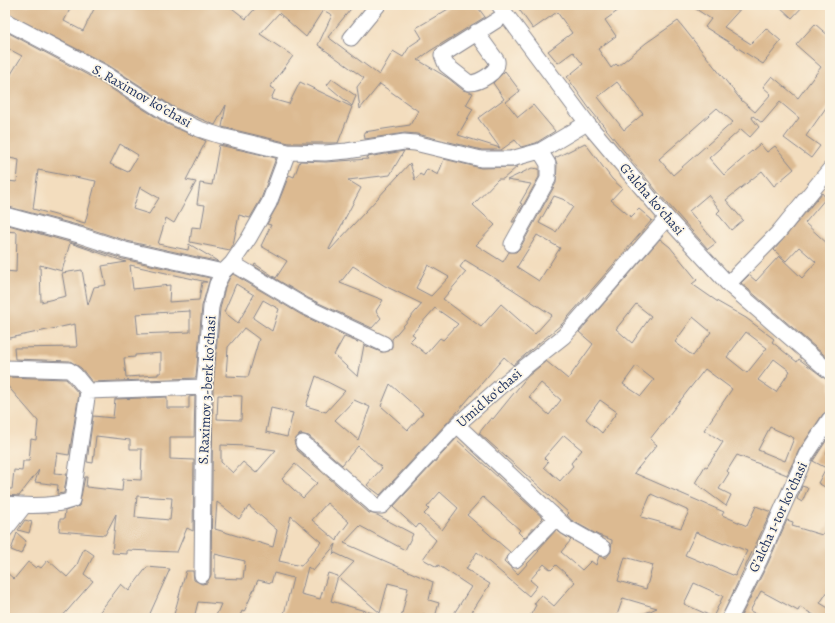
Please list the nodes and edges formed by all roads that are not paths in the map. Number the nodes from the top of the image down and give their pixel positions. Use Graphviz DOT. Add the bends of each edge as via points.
graph roads {
  1 [pos="378,5"];
  2 [pos="504,9"];
  3 [pos="5,21"];
  4 [pos="476,32"];
  5 [pos="351,38"];
  6 [pos="587,123"];
  7 [pos="540,151"];
  8 [pos="288,152"];
  9 [pos="830,169"];
  10 [pos="5,215"];
  11 [pos="667,218"];
  12 [pos="512,244"];
  13 [pos="227,267"];
  14 [pos="728,284"];
  15 [pos="384,344"];
  16 [pos="5,368"];
  17 [pos="830,372"];
  18 [pos="204,388"];
  19 [pos="88,391"];
  20 [pos="830,419"];
  21 [pos="457,425"];
  22 [pos="303,443"];
  23 [pos="5,504"];
  24 [pos="24,506"];
  25 [pos="556,518"];
  26 [pos="5,530"];
  27 [pos="603,548"];
  28 [pos="515,560"];
  29 [pos="202,575"];
  30 [pos="730,618"];
  1 -- 5 [label="street"];
  2 -- 4 [label="street"];
  2 -- 6 [label="street, Gʻalcha koʻchasi"];
  3 -- 8 [label="street, S. Raximov koʻchasi" via="104,73 171,116 199,129"];
  6 -- 7 [label="street, S. Raximov koʻchasi"];
  6 -- 11 [label="street, Gʻalcha koʻchasi"];
  7 -- 8 [label="street, S. Raximov koʻchasi" via="511,159 496,160 481,159 415,142 404,142 340,152"];
  7 -- 12 [label="street" via="548,164 548,179"];
  8 -- 13 [label="street, S.Raximov 3-berk koʼchasi" via="259,223"];
  9 -- 14 [label="street" via="777,234"];
  10 -- 13 [label="street" via="125,250"];
  11 -- 14 [label="street, Gʻalcha koʻchasi"];
  11 -- 21 [label="street, Umid koʻchasi" via="564,336"];
  13 -- 15 [label="street"];
  13 -- 18 [label="street, S.Raximov 3-berk koʼchasi" via="217,284 211,307"];
  14 -- 17 [label="street, Gʻalcha koʻchasi"];
  16 -- 19 [label="street" via="69,370"];
  18 -- 19 [label="street"];
  18 -- 29 [label="street, S.Raximov 3-berk koʼchasi"];
  19 -- 24 [label="street" via="72,500 60,504"];
  20 -- 30 [label="street, Gʼalcha 1-tor koʼchasi" via="806,455 760,559"];
  21 -- 22 [label="street, Umid koʻchasi" via="379,507"];
  21 -- 25 [label="street"];
  23 -- 24 [label="street"];
  24 -- 26 [label="street"];
  25 -- 27 [label="street" via="566,527"];
  25 -- 28 [label="street"];
}
